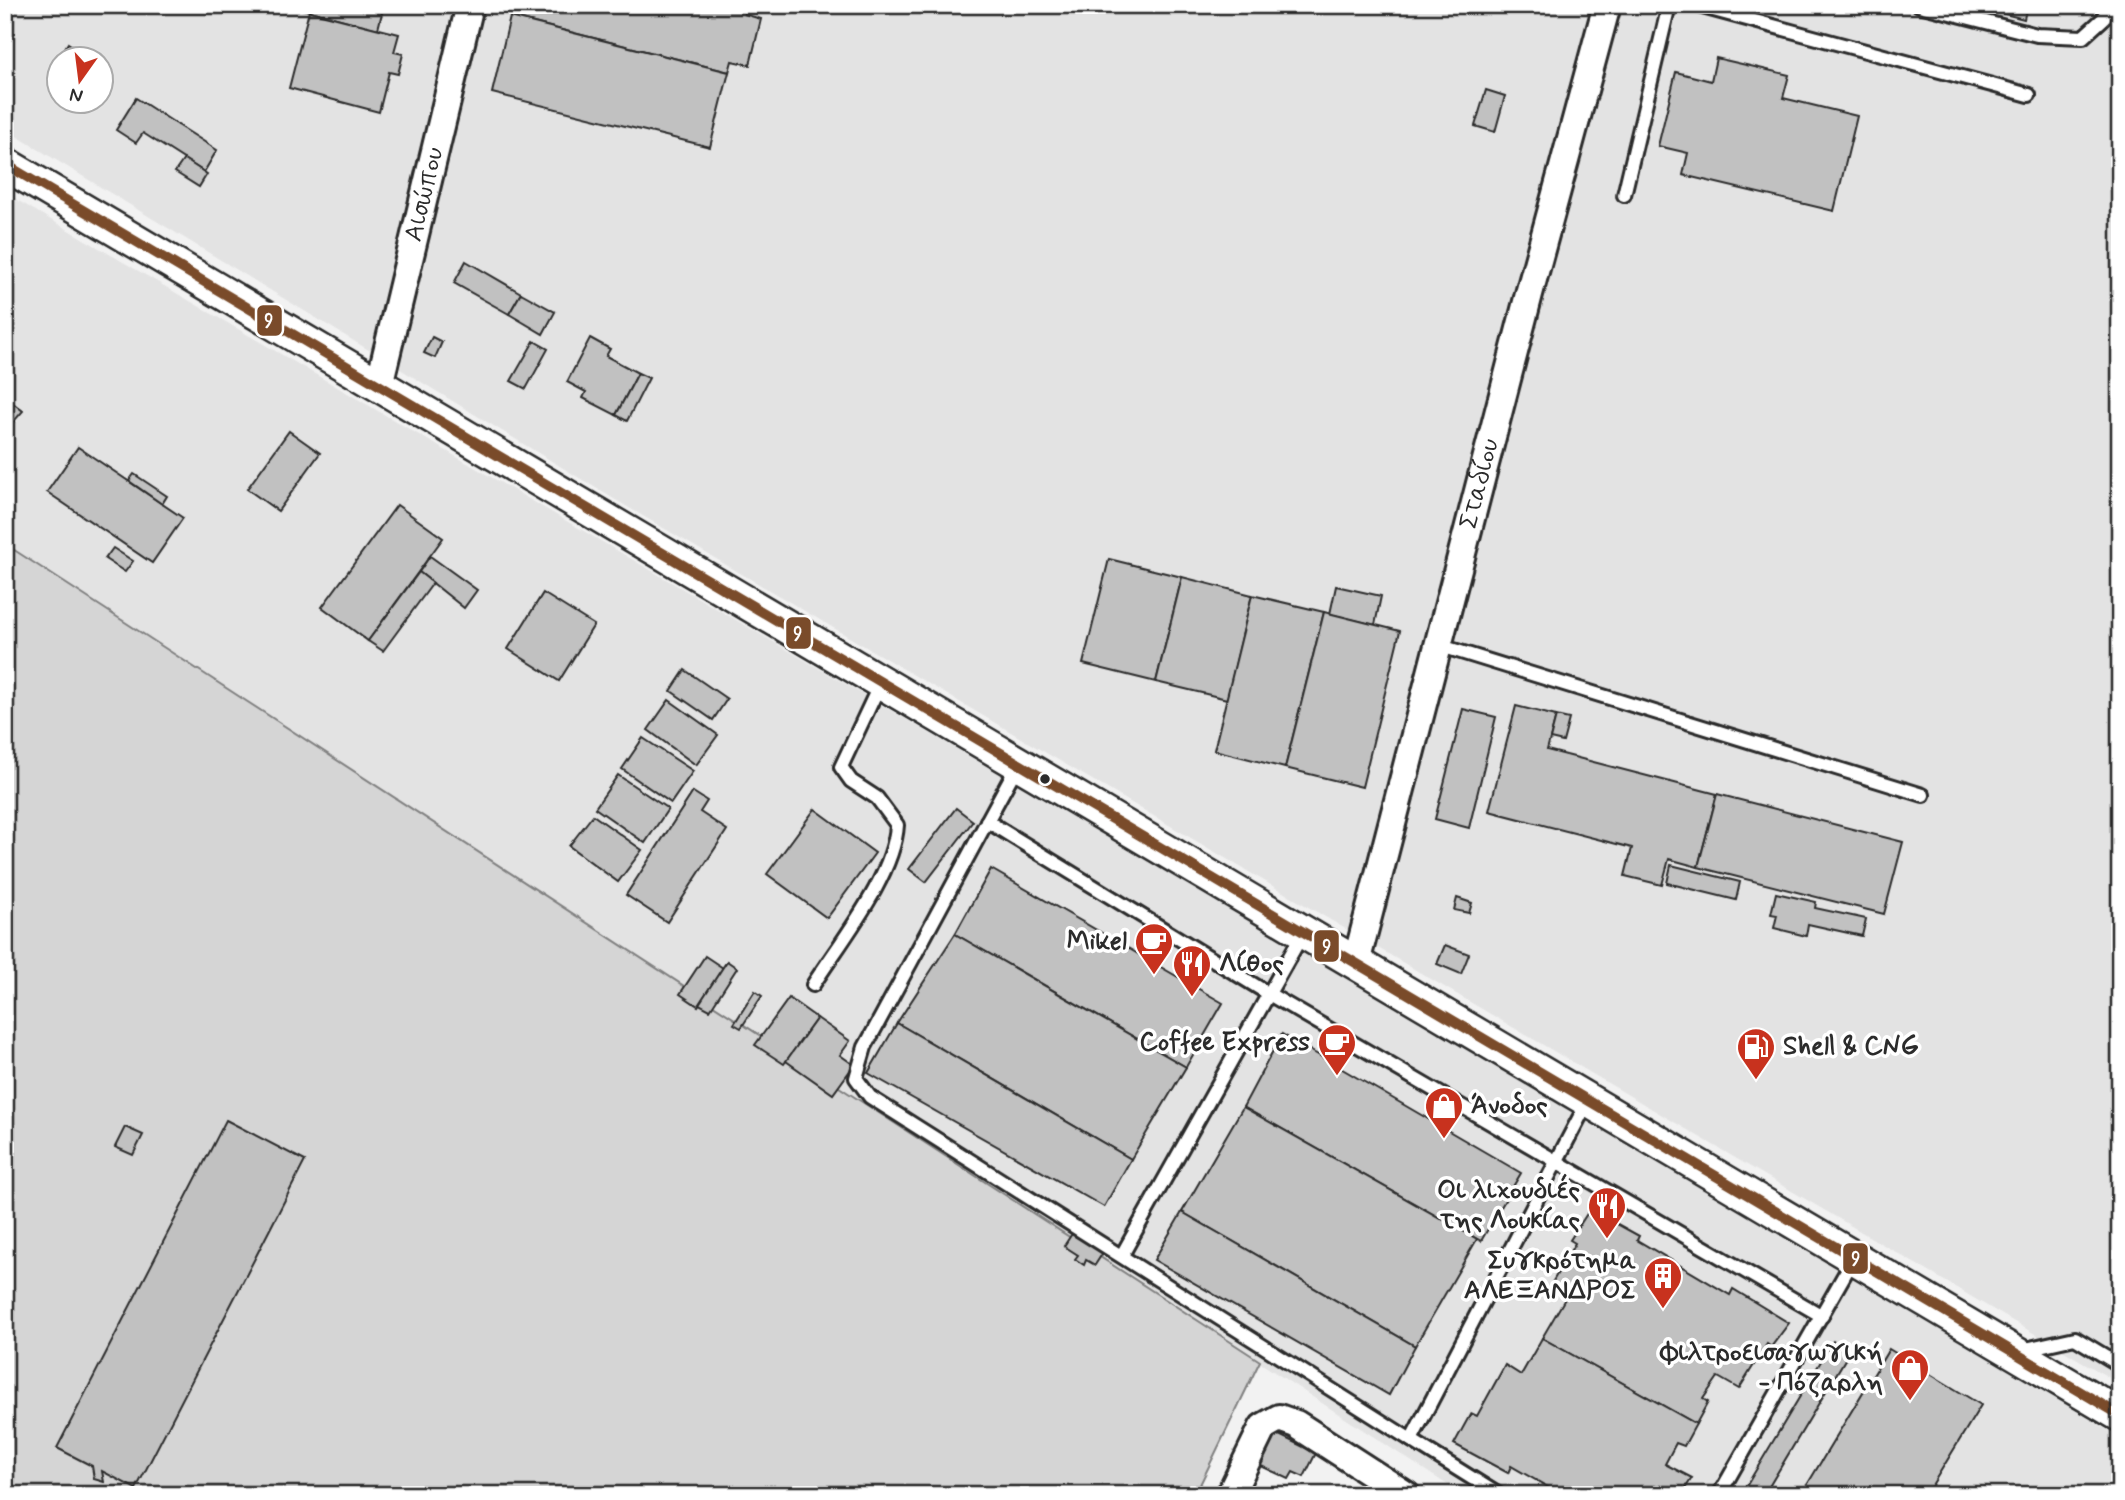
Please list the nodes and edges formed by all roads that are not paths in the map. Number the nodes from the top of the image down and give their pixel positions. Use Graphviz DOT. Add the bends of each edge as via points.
graph roads {
  1 [pos="470,5"];
  2 [pos="1607,5"];
  3 [pos="1669,5"];
  4 [pos="1695,5"];
  5 [pos="1919,5"];
  6 [pos="2107,5"];
  7 [pos="2029,95"];
  8 [pos="5,164"];
  9 [pos="1624,195"];
  10 [pos="379,385"];
  11 [pos="1437,645"];
  12 [pos="881,682"];
  13 [pos="1018,764"];
  14 [pos="1923,794"];
  15 [pos="987,821"];
  16 [pos="1304,933"];
  17 [pos="1356,963"];
  18 [pos="813,985"];
  19 [pos="1269,995"];
  20 [pos="1588,1101"];
  21 [pos="1557,1161"];
  22 [pos="1122,1255"];
  23 [pos="1854,1258"];
  24 [pos="1822,1315"];
  25 [pos="2013,1352"];
  26 [pos="2120,1365"];
  27 [pos="2120,1415"];
  28 [pos="1410,1440"];
  29 [pos="1230,1495"];
  30 [pos="1406,1495"];
  31 [pos="1499,1495"];
  32 [pos="1719,1495"];
  1 -- 10 [label="street, Αισώπου"];
  2 -- 11 [label="street, Σταδίου"];
  3 -- 9 [label="lane"];
  4 -- 7 [label="lane"];
  5 -- 6 [label="lane" via="2037,36 2083,37 2104,18"];
  8 -- 10 [label="street"];
  10 -- 12 [label="street"];
  11 -- 14 [label="lane"];
  11 -- 17 [label="street, Σταδίου"];
  12 -- 13 [label="street"];
  12 -- 18 [label="lane" via="841,767 850,781 877,799 897,825 896,839 886,871"];
  13 -- 15 [label="lane"];
  13 -- 16 [label="street"];
  15 -- 19 [label="lane"];
  15 -- 22 [label="lane" via="865,1047 856,1078 870,1097"];
  16 -- 17 [label="street"];
  16 -- 19 [label="lane"];
  17 -- 20 [label="street"];
  19 -- 21 [label="lane"];
  19 -- 22 [label="lane"];
  20 -- 21 [label="lane"];
  20 -- 23 [label="street"];
  21 -- 24 [label="lane"];
  21 -- 28 [label="lane"];
  22 -- 28 [label="lane"];
  23 -- 24 [label="lane"];
  23 -- 25 [label="street"];
  24 -- 32 [label="lane"];
  25 -- 26 [label="lane" via="2075,1338"];
  25 -- 27 [label="street"];
  28 -- 31 [label="lane"];
  29 -- 30 [label="street" via="1263,1427 1279,1418 1296,1424"];
}
